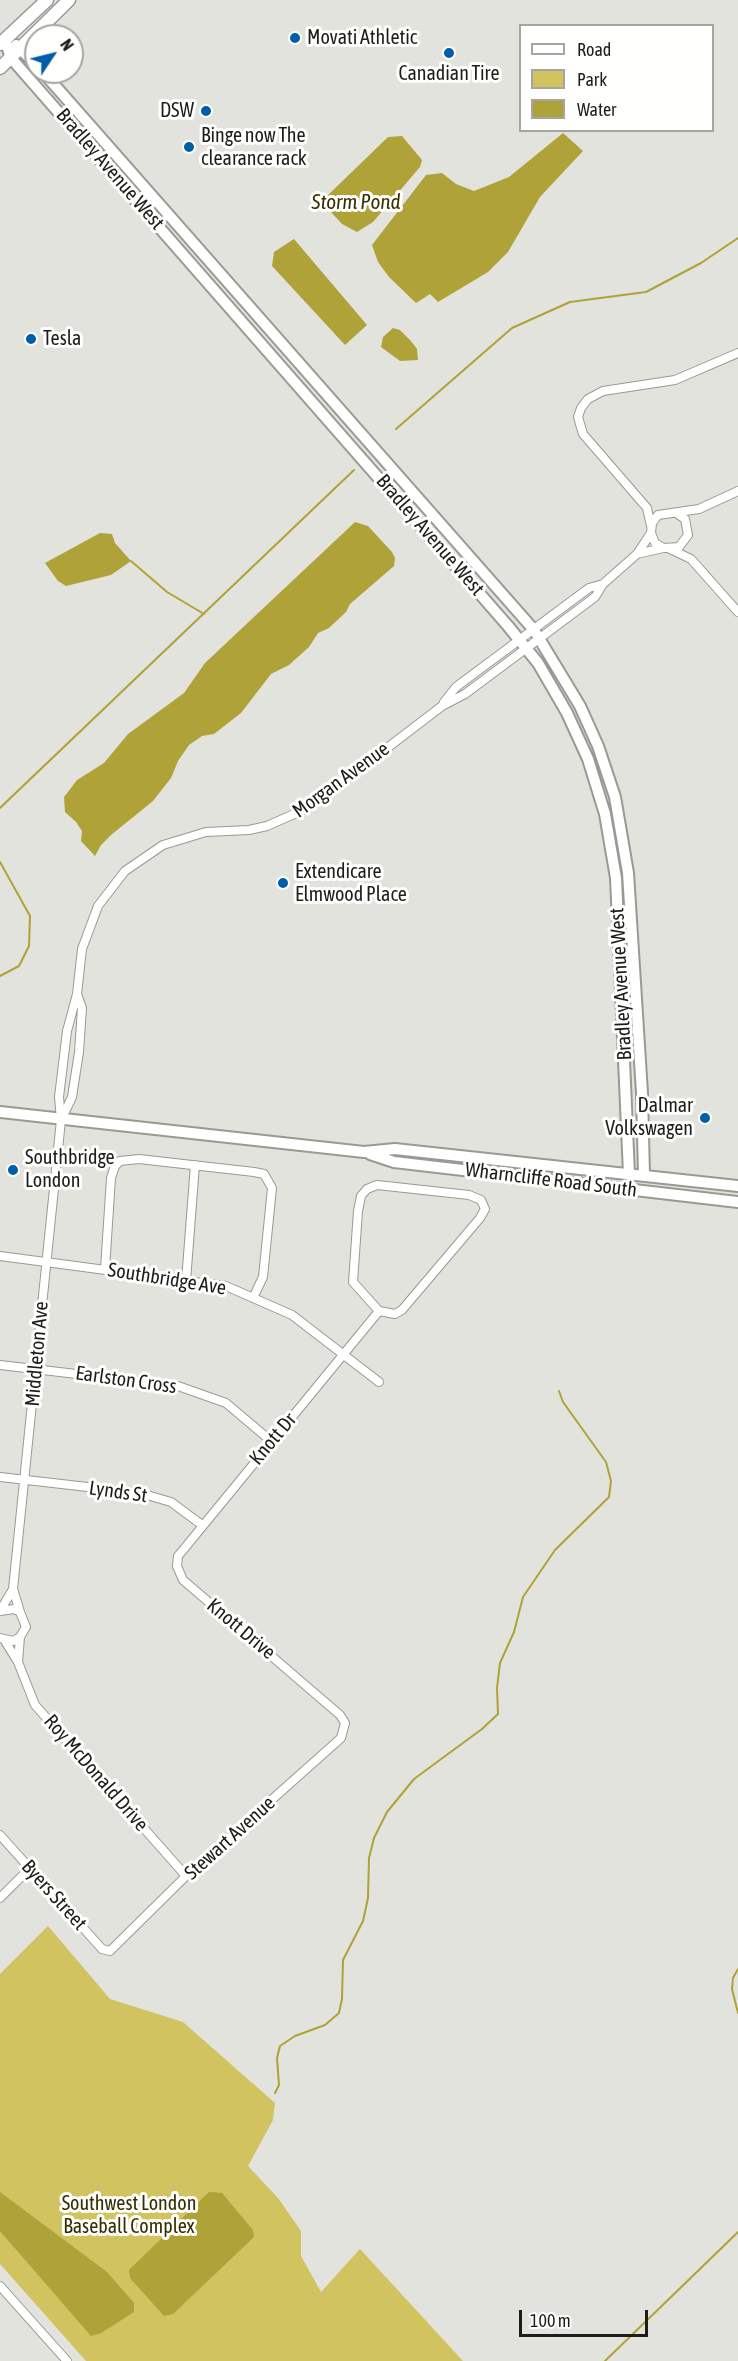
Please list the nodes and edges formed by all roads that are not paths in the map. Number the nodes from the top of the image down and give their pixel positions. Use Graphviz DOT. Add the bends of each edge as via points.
graph roads {
  1 [pos="47,0"];
  2 [pos="69,0"];
  3 [pos="2,42"];
  4 [pos="22,47"];
  5 [pos="24,49"];
  6 [pos="11,58"];
  7 [pos="0,68"];
  8 [pos="54,84"];
  9 [pos="738,353"];
  10 [pos="738,491"];
  11 [pos="647,508"];
  12 [pos="699,509"];
  13 [pos="665,512"];
  14 [pos="676,513"];
  15 [pos="651,530"];
  16 [pos="688,532"];
  17 [pos="667,549"];
  18 [pos="637,554"];
  19 [pos="691,559"];
  20 [pos="738,612"];
  21 [pos="537,634"];
  22 [pos="523,644"];
  23 [pos="77,994"];
  24 [pos="0,1112"];
  25 [pos="61,1120"];
  26 [pos="364,1152"];
  27 [pos="195,1165"];
  28 [pos="629,1174"];
  29 [pos="644,1175"];
  30 [pos="738,1186"];
  31 [pos="738,1202"];
  32 [pos="0,1256"];
  33 [pos="45,1260"];
  34 [pos="105,1269"];
  35 [pos="186,1281"];
  36 [pos="253,1298"];
  37 [pos="379,1311"];
  38 [pos="344,1354"];
  39 [pos="0,1365"];
  40 [pos="37,1369"];
  41 [pos="379,1382"];
  42 [pos="271,1441"];
  43 [pos="0,1477"];
  44 [pos="25,1481"];
  45 [pos="202,1526"];
  46 [pos="13,1589"];
  47 [pos="0,1611"];
  48 [pos="20,1612"];
  49 [pos="20,1637"];
  50 [pos="2,1640"];
  51 [pos="18,1662"];
  52 [pos="345,1723"];
  53 [pos="0,1835"];
  54 [pos="30,1869"];
  55 [pos="186,1876"];
  56 [pos="0,1898"];
  57 [pos="110,1951"];
  58 [pos="0,2286"];
  59 [pos="67,2361"];
  1 -- 3 [label="main road"];
  2 -- 4 [label="main road"];
  3 -- 4 [label="main road"];
  3 -- 6 [label="main road, Bradley Avenue West"];
  4 -- 5 [label="main road"];
  4 -- 6 [label="main road"];
  6 -- 7 [label="main road"];
  6 -- 22 [label="main road, Bradley Avenue West"];
  8 -- 21 [label="main road, Bradley Avenue West"];
  9 -- 11 [label="street" via="675,380 603,391 584,403 578,417 583,434"];
  10 -- 12 [label="street"];
  11 -- 13 [label="street"];
  11 -- 15 [label="street"];
  12 -- 14 [label="street"];
  12 -- 16 [label="street"];
  13 -- 14 [label="street"];
  13 -- 15 [label="street" via="658,515"];
  14 -- 16 [label="street" via="685,519"];
  15 -- 17 [label="street" via="655,543"];
  15 -- 18 [label="street, Morgan Avenue"];
  16 -- 17 [label="street" via="679,546"];
  16 -- 19 [label="street"];
  17 -- 18 [label="street, Morgan Avenue"];
  17 -- 19 [label="street"];
  18 -- 21 [label="street, Morgan Avenue" via="594,597"];
  19 -- 20 [label="street"];
  21 -- 22 [label="street, Morgan Avenue"];
  21 -- 29 [label="main road, Bradley Avenue West" via="580,706 615,797 628,873"];
  22 -- 23 [label="street, Morgan Avenue" via="456,687 442,706 294,816 258,828 184,837 134,863 110,888 93,916 82,949"];
  22 -- 28 [label="main road, Bradley Avenue West" via="567,712 588,759 605,814 616,878"];
  23 -- 25 [label="street, Morgan Avenue" via="67,1031 59,1097"];
  23 -- 25 [label="street, Morgan Avenue" via="82,1008 79,1052 72,1097"];
  24 -- 25 [label="main road, Wharncliffe Road South"];
  25 -- 26 [label="main road, Wharncliffe Road South"];
  25 -- 33 [label="street, Middleton Ave"];
  26 -- 28 [label="main road, Wharncliffe Road South" via="395,1149"];
  26 -- 31 [label="main road, Wharncliffe Road South" via="394,1162"];
  27 -- 34 [label="street" via="128,1158 115,1166"];
  27 -- 35 [label="street"];
  27 -- 36 [label="street" via="264,1174 269,1180 272,1188 265,1264"];
  28 -- 29 [label="main road, Wharncliffe Road South"];
  29 -- 30 [label="main road, Wharncliffe Road South"];
  32 -- 33 [label="street, Southbridge Ave"];
  33 -- 34 [label="street, Southbridge Ave"];
  33 -- 40 [label="street, Middleton Ave"];
  34 -- 35 [label="street, Southbridge Ave"];
  35 -- 36 [label="street, Southbridge Ave" via="226,1286"];
  36 -- 38 [label="street, Southbridge Ave" via="292,1315"];
  37 -- 37 [label="street" via="394,1314 402,1310 480,1218 485,1209 481,1200 470,1195 377,1185 367,1189 358,1211 353,1282"];
  37 -- 38 [label="street, Knott Dr"];
  38 -- 41 [label="street, Southbridge Ave"];
  38 -- 42 [label="street, Knott Dr"];
  39 -- 40 [label="street, Earlston Cross"];
  40 -- 42 [label="street, Earlston Cross" via="178,1386 226,1403"];
  40 -- 44 [label="street, Middleton Ave"];
  42 -- 45 [label="street, Knott Dr"];
  43 -- 44 [label="street, Lynds St"];
  44 -- 45 [label="street, Lynds St" via="140,1493 171,1502"];
  44 -- 46 [label="street, Middleton Ave"];
  45 -- 52 [label="street, Knott Drive" via="178,1556 178,1573 304,1682"];
  46 -- 47 [label="street"];
  46 -- 48 [label="street"];
  47 -- 48 [label="street"];
  48 -- 49 [label="street" via="26,1627"];
  49 -- 50 [label="street"];
  49 -- 51 [label="street"];
  50 -- 51 [label="street, Roy McDonald Drive"];
  51 -- 55 [label="street, Roy McDonald Drive" via="35,1705"];
  52 -- 55 [label="street, Stewart Avenue" via="341,1738"];
  53 -- 54 [label="street, Byers Street"];
  54 -- 56 [label="street"];
  54 -- 57 [label="street, Byers Street" via="102,1949"];
  55 -- 57 [label="street, Stewart Avenue"];
  58 -- 59 [label="street"];
}
